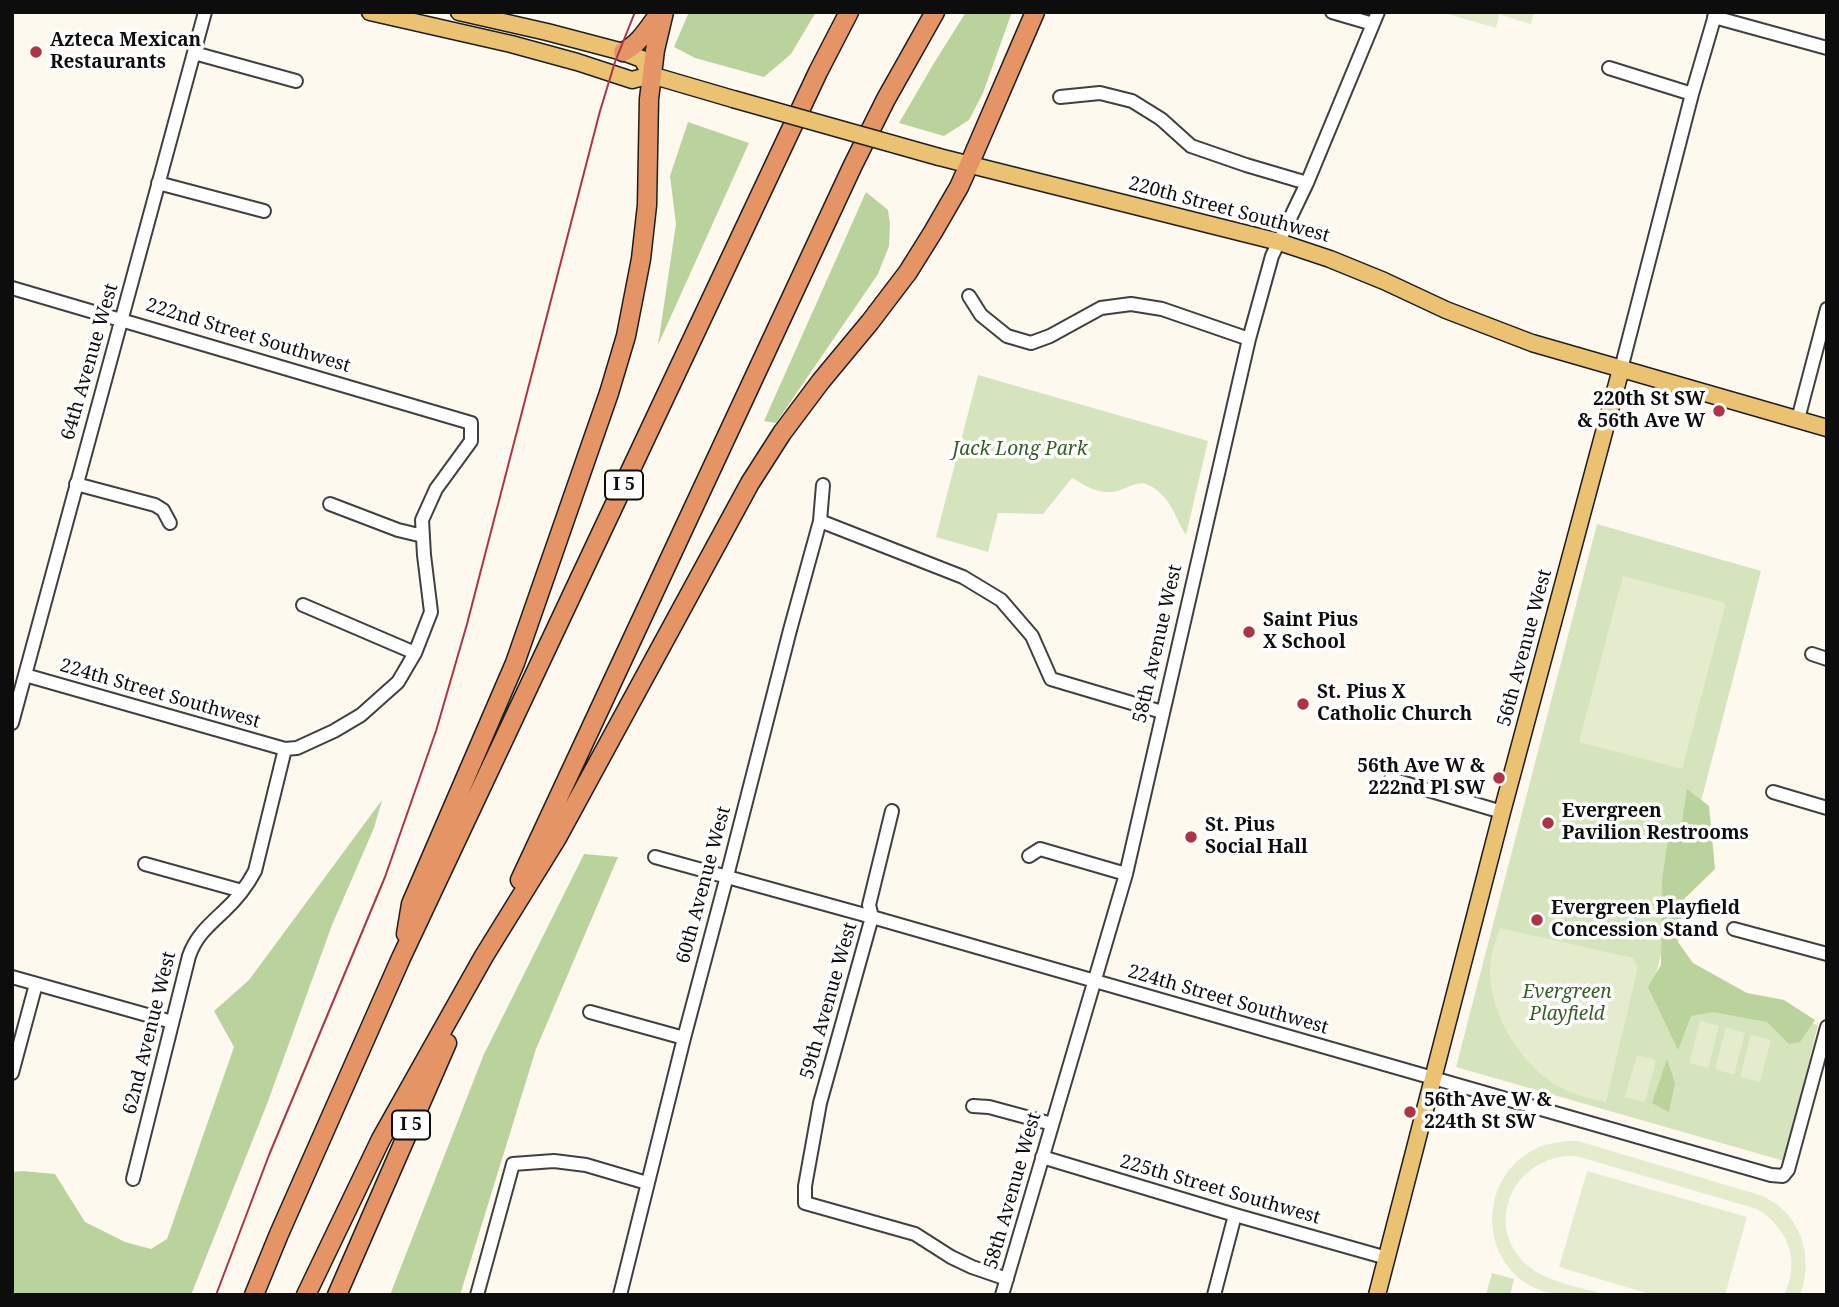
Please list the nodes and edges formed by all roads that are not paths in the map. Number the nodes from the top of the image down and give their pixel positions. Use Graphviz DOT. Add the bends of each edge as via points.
graph roads {
  1 [pos="205,12"];
  2 [pos="370,12"];
  3 [pos="459,12"];
  4 [pos="662,12"];
  5 [pos="849,12"];
  6 [pos="935,12"];
  7 [pos="1035,12"];
  8 [pos="1332,12"];
  9 [pos="1715,15"];
  10 [pos="1375,18"];
  11 [pos="1827,48"];
  12 [pos="623,52"];
  13 [pos="194,53"];
  14 [pos="1609,68"];
  15 [pos="651,75"];
  16 [pos="296,81"];
  17 [pos="1692,94"];
  18 [pos="1060,97"];
  19 [pos="969,164"];
  20 [pos="159,183"];
  21 [pos="1307,183"];
  22 [pos="264,211"];
  23 [pos="1279,242"];
  24 [pos="12,288"];
  25 [pos="969,296"];
  26 [pos="1827,309"];
  27 [pos="123,319"];
  28 [pos="1249,339"];
  29 [pos="1621,369"];
  30 [pos="1798,419"];
  31 [pos="1827,428"];
  32 [pos="76,484"];
  33 [pos="823,485"];
  34 [pos="330,504"];
  35 [pos="820,522"];
  36 [pos="170,523"];
  37 [pos="423,536"];
  38 [pos="303,605"];
  39 [pos="415,653"];
  40 [pos="1812,654"];
  41 [pos="1827,659"];
  42 [pos="25,675"];
  43 [pos="1162,712"];
  44 [pos="12,723"];
  45 [pos="285,750"];
  46 [pos="1391,779"];
  47 [pos="1773,792"];
  48 [pos="1827,808"];
  49 [pos="892,811"];
  50 [pos="1502,812"];
  51 [pos="1029,856"];
  52 [pos="655,857"];
  53 [pos="145,864"];
  54 [pos="1126,874"];
  55 [pos="727,876"];
  56 [pos="243,891"];
  57 [pos="872,917"];
  58 [pos="1734,929"];
  59 [pos="1827,954"];
  60 [pos="484,956"];
  61 [pos="401,958"];
  62 [pos="12,977"];
  63 [pos="1095,981"];
  64 [pos="36,984"];
  65 [pos="590,1012"];
  66 [pos="172,1022"];
  67 [pos="1827,1029"];
  68 [pos="684,1038"];
  69 [pos="12,1073"];
  70 [pos="1434,1079"];
  71 [pos="973,1106"];
  72 [pos="1052,1124"];
  73 [pos="1042,1157"];
  74 [pos="133,1179"];
  75 [pos="647,1183"];
  76 [pos="1234,1215"];
  77 [pos="1387,1258"];
  78 [pos="1007,1279"];
  79 [pos="254,1295"];
  80 [pos="306,1295"];
  81 [pos="337,1295"];
  82 [pos="477,1295"];
  83 [pos="620,1295"];
  84 [pos="1002,1295"];
  85 [pos="1213,1295"];
  86 [pos="1377,1295"];
  1 -- 13 [label="street, 64th Avenue West"];
  2 -- 15 [label="main road, 220th Street Southwest" via="511,44 632,80"];
  3 -- 12 [label="main road, 220th Street Southwest"];
  4 -- 12 [label="highway" via="644,36"];
  4 -- 15 [label="highway"];
  5 -- 61 [label="highway, I 5"];
  6 -- 60 [label="highway, I 5" via="853,165"];
  7 -- 19 [label="highway"];
  8 -- 10 [label="street"];
  9 -- 11 [label="street"];
  9 -- 17 [label="street, 56th Avenue West"];
  10 -- 21 [label="street, 58th Avenue West"];
  12 -- 15 [label="main road, 220th Street Southwest" via="642,60"];
  13 -- 16 [label="street"];
  13 -- 20 [label="street, 64th Avenue West"];
  14 -- 17 [label="street"];
  15 -- 19 [label="main road, 220th Street Southwest, bridge"];
  15 -- 61 [label="highway" via="647,205 626,337 515,663 411,904"];
  17 -- 29 [label="street, 56th Avenue West"];
  18 -- 21 [label="street" via="1100,93 1132,101 1191,146"];
  19 -- 23 [label="main road, 220th Street Southwest"];
  19 -- 60 [label="highway" via="908,272 766,457 557,838"];
  20 -- 22 [label="street"];
  20 -- 27 [label="street, 64th Avenue West"];
  21 -- 23 [label="street, 58th Avenue West"];
  23 -- 28 [label="street, 58th Avenue West"];
  23 -- 29 [label="main road, 220th Street Southwest" via="1384,281 1484,326"];
  24 -- 27 [label="street, 222nd Street Southwest"];
  25 -- 28 [label="street" via="981,315 1007,336 1031,343 1101,308 1131,304 1162,309"];
  26 -- 30 [label="street"];
  27 -- 32 [label="street, 64th Avenue West"];
  27 -- 37 [label="street, 222nd Street Southwest" via="471,423 471,441 436,489 422,520"];
  28 -- 43 [label="street, 58th Avenue West"];
  29 -- 30 [label="main road, 220th Street Southwest"];
  29 -- 50 [label="main road, 56th Avenue West"];
  30 -- 31 [label="main road, 220th Street Southwest"];
  32 -- 36 [label="street" via="155,505"];
  32 -- 42 [label="street, 64th Avenue West"];
  33 -- 35 [label="street, 60th Avenue West"];
  34 -- 37 [label="street"];
  35 -- 43 [label="street" via="963,577 1001,600 1032,636 1051,679"];
  35 -- 55 [label="street, 60th Avenue West"];
  37 -- 39 [label="street" via="430,612"];
  38 -- 39 [label="street"];
  39 -- 45 [label="street" via="398,682 360,715 334,731"];
  40 -- 41 [label="street"];
  42 -- 44 [label="street, 64th Avenue West"];
  42 -- 45 [label="street, 224th Street Southwest"];
  43 -- 54 [label="street, 58th Avenue West"];
  45 -- 56 [label="street, 62nd Avenue West" via="258,861"];
  46 -- 50 [label="street"];
  47 -- 48 [label="street"];
  49 -- 57 [label="street, 59th Avenue West" via="869,905"];
  50 -- 70 [label="main road, 56th Avenue West"];
  51 -- 54 [label="street" via="1040,849"];
  52 -- 55 [label="street, 224th Street Southwest"];
  53 -- 56 [label="street"];
  54 -- 63 [label="street, 58th Avenue West"];
  55 -- 57 [label="street, 224th Street Southwest"];
  55 -- 68 [label="street, 60th Avenue West"];
  56 -- 66 [label="street, 62nd Avenue West" via="195,941"];
  57 -- 63 [label="street, 224th Street Southwest"];
  57 -- 78 [label="street, 59th Avenue West" via="820,1103 805,1203 915,1234 951,1257"];
  58 -- 59 [label="street"];
  60 -- 80 [label="highway" via="381,1139"];
  60 -- 81 [label="highway, I 5"];
  61 -- 79 [label="highway, I 5"];
  62 -- 64 [label="street"];
  63 -- 70 [label="street, 224th Street Southwest"];
  63 -- 72 [label="street, 58th Avenue West"];
  64 -- 66 [label="street"];
  64 -- 69 [label="street"];
  65 -- 68 [label="street"];
  66 -- 74 [label="street, 62nd Avenue West"];
  67 -- 70 [label="street, 224th Street Southwest" via="1783,1176"];
  68 -- 75 [label="street, 60th Avenue West"];
  70 -- 77 [label="main road, 56th Avenue West"];
  71 -- 72 [label="street"];
  72 -- 73 [label="street, 58th Avenue West"];
  73 -- 76 [label="street, 225th Street Southwest"];
  73 -- 78 [label="street, 58th Avenue West"];
  75 -- 82 [label="street" via="554,1161 513,1164"];
  75 -- 83 [label="street, 60th Avenue West"];
  76 -- 77 [label="street, 225th Street Southwest"];
  76 -- 85 [label="street"];
  77 -- 86 [label="main road, 56th Avenue West"];
  78 -- 84 [label="street, 58th Avenue West"];
}
